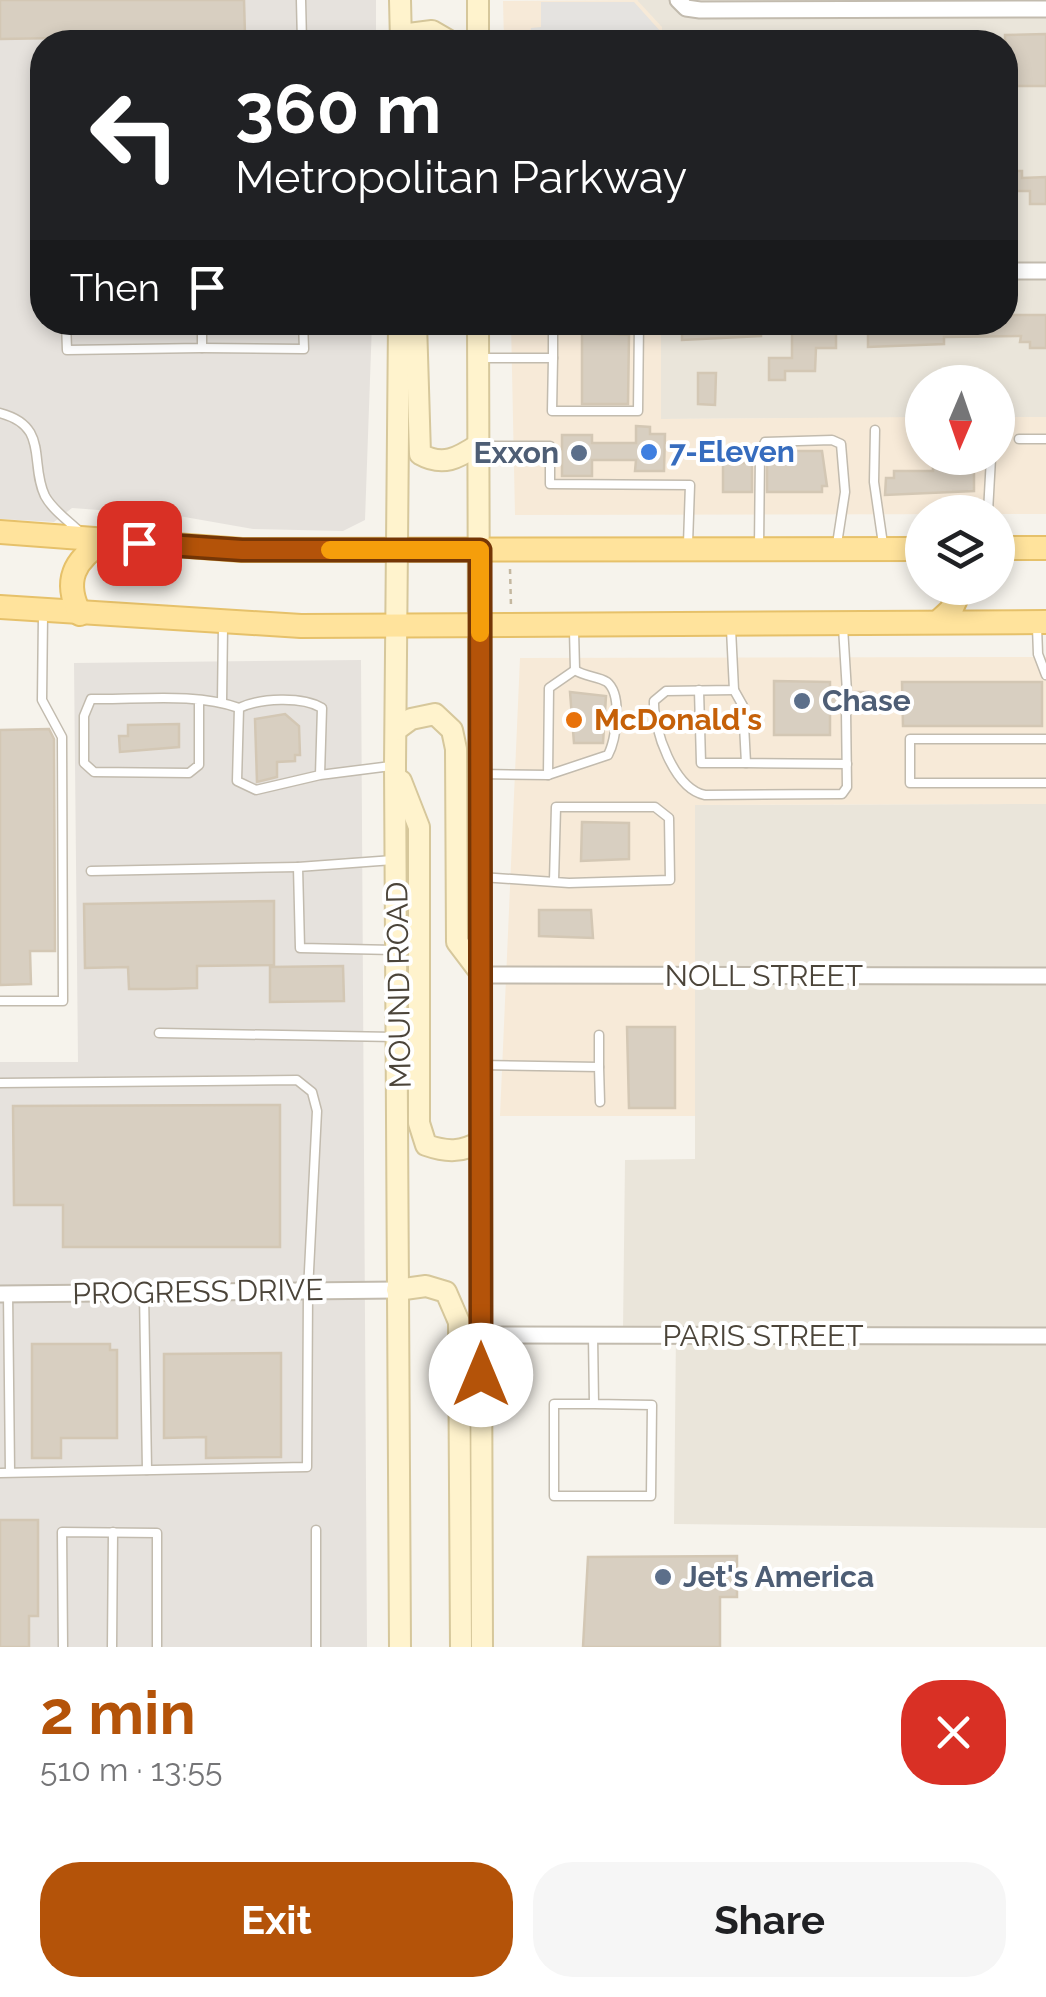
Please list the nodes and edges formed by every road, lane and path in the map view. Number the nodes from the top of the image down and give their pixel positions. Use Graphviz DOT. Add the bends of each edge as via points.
graph roads {
  1 [pos="301,0"];
  2 [pos="400,0"];
  3 [pos="478,0"];
  4 [pos="678,0"];
  5 [pos="1046,9"];
  6 [pos="302,30"];
  7 [pos="401,30"];
  8 [pos="478,30"];
  9 [pos="1018,271"];
  10 [pos="1046,271"];
  11 [pos="66,335"];
  12 [pos="202,335"];
  13 [pos="303,335"];
  14 [pos="399,335"];
  15 [pos="416,335"];
  16 [pos="478,335"];
  17 [pos="553,335"];
  18 [pos="639,335"];
  19 [pos="202,348"];
  20 [pos="478,358"];
  21 [pos="553,358"];
  22 [pos="0,413"];
  23 [pos="875,430"];
  24 [pos="1019,439"];
  25 [pos="1046,439"];
  26 [pos="478,446"];
  27 [pos="0,532"];
  28 [pos="96,540"];
  29 [pos="688,548"];
  30 [pos="759,548"];
  31 [pos="836,548"];
  32 [pos="905,548"];
  33 [pos="1015,548"];
  34 [pos="1046,548"];
  35 [pos="884,549"];
  36 [pos="397,550"];
  37 [pos="480,550"];
  38 [pos="510,563"];
  39 [pos="953,605"];
  40 [pos="0,607"];
  41 [pos="43,610"];
  42 [pos="510,610"];
  43 [pos="80,614"];
  44 [pos="842,622"];
  45 [pos="938,622"];
  46 [pos="1042,622"];
  47 [pos="731,623"];
  48 [pos="223,624"];
  49 [pos="574,624"];
  50 [pos="480,625"];
  51 [pos="396,626"];
  52 [pos="576,670"];
  53 [pos="1046,675"];
  54 [pos="699,690"];
  55 [pos="734,690"];
  56 [pos="846,692"];
  57 [pos="199,701"];
  58 [pos="222,702"];
  59 [pos="239,708"];
  60 [pos="846,710"];
  61 [pos="396,730"];
  62 [pos="1046,739"];
  63 [pos="746,763"];
  64 [pos="847,764"];
  65 [pos="395,766"];
  66 [pos="480,774"];
  67 [pos="320,775"];
  68 [pos="548,775"];
  69 [pos="1046,783"];
  70 [pos="397,860"];
  71 [pos="298,867"];
  72 [pos="90,871"];
  73 [pos="482,877"];
  74 [pos="554,882"];
  75 [pos="398,950"];
  76 [pos="482,976"];
  77 [pos="1046,976"];
  78 [pos="0,1001"];
  79 [pos="159,1033"];
  80 [pos="599,1035"];
  81 [pos="400,1037"];
  82 [pos="481,1065"];
  83 [pos="600,1067"];
  84 [pos="0,1084"];
  85 [pos="600,1102"];
  86 [pos="480,1141"];
  87 [pos="397,1290"];
  88 [pos="308,1291"];
  89 [pos="144,1292"];
  90 [pos="4,1294"];
  91 [pos="481,1335"];
  92 [pos="593,1335"];
  93 [pos="1046,1336"];
  94 [pos="4,1367"];
  95 [pos="594,1404"];
  96 [pos="147,1470"];
  97 [pos="5,1473"];
  98 [pos="316,1530"];
  99 [pos="114,1532"];
  100 [pos="63,1647"];
  101 [pos="112,1647"];
  102 [pos="157,1647"];
  103 [pos="316,1647"];
  104 [pos="400,1647"];
  105 [pos="460,1647"];
  106 [pos="482,1647"];
  1 -- 6 [label="lane"];
  2 -- 7 [label="main road"];
  3 -- 8 [label="main road"];
  4 -- 5 [label="street" via="700,10"];
  9 -- 10 [label="street"];
  11 -- 19 [label="lane" via="67,350"];
  12 -- 19 [label="lane"];
  13 -- 19 [label="lane" via="304,349"];
  14 -- 36 [label="main road, MOUND ROAD"];
  15 -- 26 [label="main road" via="420,454 440,462"];
  16 -- 20 [label="main road"];
  17 -- 21 [label="lane"];
  18 -- 21 [label="lane" via="638,411 552,411"];
  20 -- 21 [label="lane"];
  20 -- 26 [label="main road"];
  22 -- 28 [label="lane" via="27,429 39,449 46,498"];
  23 -- 35 [label="lane"];
  24 -- 25 [label="lane"];
  26 -- 29 [label="lane" via="550,446 550,484 690,485"];
  26 -- 37 [label="main road"];
  27 -- 28 [label="main road"];
  28 -- 36 [label="main road" via="242,550"];
  28 -- 43 [label="main road" via="72,575"];
  29 -- 30 [label="main road"];
  29 -- 37 [label="main road"];
  30 -- 31 [label="main road"];
  30 -- 31 [label="lane" via="761,445 832,440 843,450"];
  31 -- 35 [label="main road"];
  32 -- 35 [label="main road"];
  33 -- 34 [label="main road"];
  36 -- 37 [label="main road"];
  36 -- 51 [label="main road, MOUND ROAD"];
  37 -- 50 [label="main road"];
  38 -- 42 [label="path"];
  39 -- 45 [label="main road"];
  40 -- 41 [label="main road"];
  41 -- 43 [label="main road"];
  41 -- 78 [label="lane" via="42,700 62,737 63,1001"];
  43 -- 48 [label="main road"];
  44 -- 45 [label="main road"];
  44 -- 47 [label="main road"];
  44 -- 56 [label="lane"];
  45 -- 46 [label="main road"];
  46 -- 53 [label="lane" via="1038,654"];
  47 -- 49 [label="main road"];
  47 -- 55 [label="lane"];
  48 -- 51 [label="main road"];
  48 -- 58 [label="lane"];
  49 -- 50 [label="main road"];
  49 -- 52 [label="lane"];
  50 -- 51 [label="main road"];
  50 -- 66 [label="main road"];
  51 -- 61 [label="main road, MOUND ROAD"];
  52 -- 68 [label="lane" via="549,688"];
  52 -- 68 [label="lane" via="607,682 616,742 608,755"];
  54 -- 55 [label="lane"];
  54 -- 63 [label="lane" via="701,763"];
  54 -- 64 [label="lane" via="666,691 654,701 683,783 705,795 836,796 846,787"];
  55 -- 63 [label="lane" via="744,706"];
  57 -- 57 [label="lane" via="91,699 84,716 84,763 94,772 190,773 199,765"];
  57 -- 58 [label="lane"];
  58 -- 59 [label="lane"];
  59 -- 67 [label="lane" via="250,702 322,708"];
  59 -- 67 [label="lane" via="238,781 256,790"];
  60 -- 64 [label="lane"];
  61 -- 65 [label="main road, MOUND ROAD"];
  61 -- 76 [label="main road" via="410,718 435,714 452,730 458,942"];
  62 -- 69 [label="lane" via="910,739 910,783"];
  63 -- 64 [label="lane"];
  65 -- 67 [label="lane"];
  65 -- 70 [label="main road, MOUND ROAD"];
  65 -- 86 [label="main road" via="419,827 419,1123 426,1145 434,1148 458,1150"];
  66 -- 68 [label="lane"];
  66 -- 73 [label="main road"];
  70 -- 71 [label="lane"];
  70 -- 75 [label="main road, MOUND ROAD"];
  71 -- 72 [label="lane"];
  71 -- 75 [label="lane" via="300,948"];
  73 -- 74 [label="lane"];
  73 -- 76 [label="main road"];
  74 -- 74 [label="lane" via="556,807 654,807 668,818 670,880"];
  75 -- 81 [label="main road, MOUND ROAD"];
  76 -- 77 [label="street, NOLL STREET"];
  76 -- 82 [label="main road"];
  79 -- 81 [label="lane"];
  80 -- 83 [label="lane"];
  81 -- 87 [label="main road, MOUND ROAD"];
  82 -- 83 [label="lane"];
  82 -- 86 [label="main road"];
  83 -- 85 [label="lane"];
  84 -- 88 [label="lane" via="307,1083 317,1111"];
  86 -- 91 [label="main road"];
  87 -- 88 [label="street, PROGRESS DRIVE"];
  87 -- 104 [label="main road, MOUND ROAD"];
  87 -- 105 [label="main road" via="426,1286 446,1292 459,1322"];
  88 -- 89 [label="street, PROGRESS DRIVE"];
  88 -- 96 [label="lane" via="308,1467"];
  89 -- 90 [label="street, PROGRESS DRIVE"];
  89 -- 96 [label="lane"];
  90 -- 94 [label="lane"];
  91 -- 92 [label="street, PARIS STREET"];
  91 -- 106 [label="main road"];
  92 -- 93 [label="street, PARIS STREET"];
  92 -- 95 [label="lane"];
  94 -- 97 [label="lane"];
  95 -- 95 [label="lane" via="554,1404 554,1496 651,1496 652,1405"];
  96 -- 97 [label="lane"];
  98 -- 103 [label="lane"];
  99 -- 100 [label="lane" via="62,1532"];
  99 -- 101 [label="lane"];
  99 -- 102 [label="lane" via="157,1533"];
}
